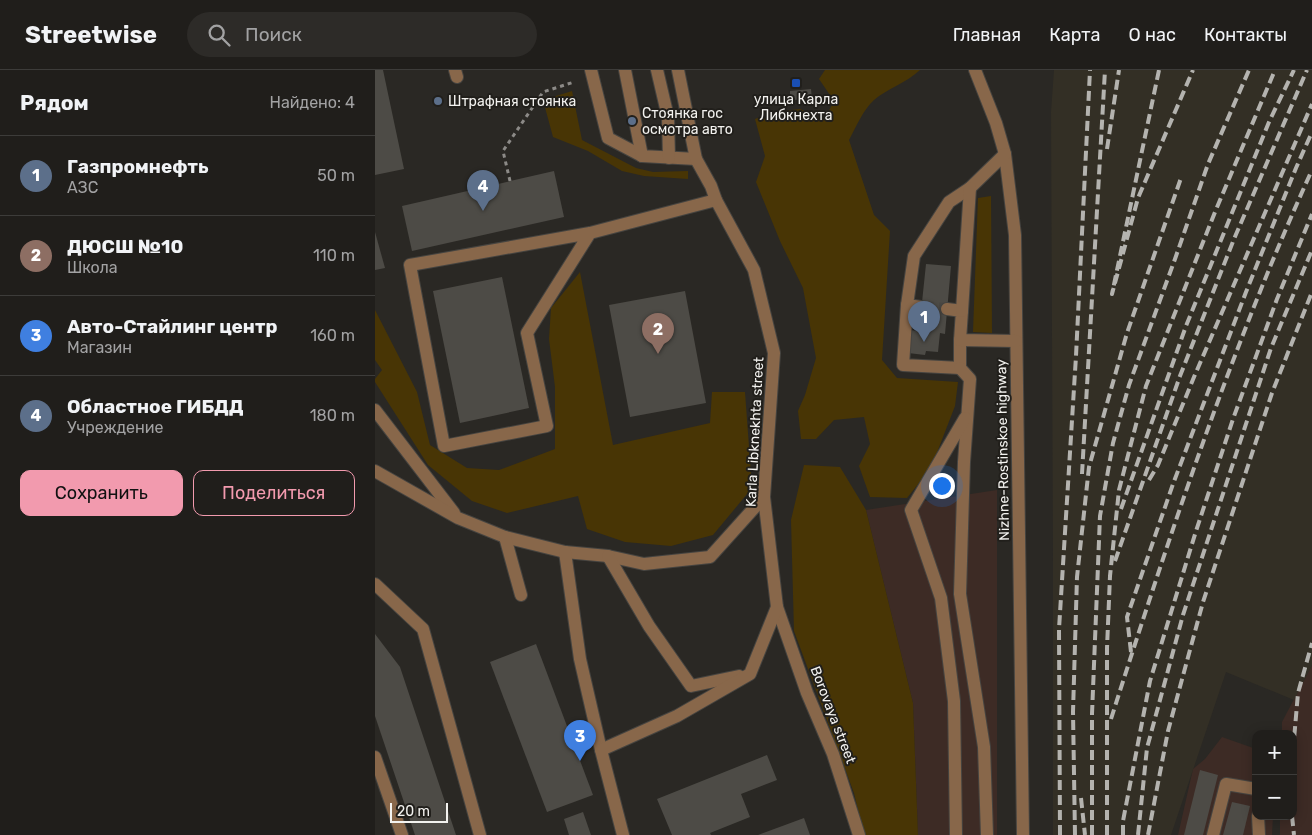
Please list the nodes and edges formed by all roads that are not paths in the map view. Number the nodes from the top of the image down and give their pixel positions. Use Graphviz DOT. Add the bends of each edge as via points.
graph roads {
  1 [pos="591,70"];
  2 [pos="625,70"];
  3 [pos="657,70"];
  4 [pos="678,70"];
  5 [pos="975,70"];
  6 [pos="1005,154"];
  7 [pos="642,156"];
  8 [pos="669,158"];
  9 [pos="696,159"];
  10 [pos="970,188"];
  11 [pos="716,200"];
  12 [pos="590,233"];
  13 [pos="907,305"];
  14 [pos="921,306"];
  15 [pos="947,309"];
  16 [pos="962,312"];
  17 [pos="960,340"];
  18 [pos="1017,341"];
  19 [pos="960,368"];
  20 [pos="375,410"];
  21 [pos="967,415"];
  22 [pos="375,471"];
  23 [pos="764,496"];
  24 [pos="458,518"];
  25 [pos="505,536"];
  26 [pos="565,552"];
  27 [pos="608,556"];
  28 [pos="375,584"];
  29 [pos="521,595"];
  30 [pos="777,607"];
  31 [pos="749,674"];
  32 [pos="601,750"];
  33 [pos="375,757"];
  34 [pos="1252,788"];
  35 [pos="1258,820"];
  36 [pos="402,835"];
  37 [pos="480,835"];
  38 [pos="623,835"];
  39 [pos="859,835"];
  40 [pos="956,835"];
  41 [pos="987,835"];
  42 [pos="1023,835"];
  43 [pos="1213,835"];
  44 [pos="1259,835"];
  1 -- 7 [label="street" via="608,138"];
  2 -- 7 [label="street"];
  3 -- 8 [label="street" via="668,116"];
  4 -- 9 [label="street, Karla Libknekhta street"];
  5 -- 6 [label="street, Nizhne-Rostinskoe highway"];
  6 -- 10 [label="street"];
  6 -- 18 [label="street, Nizhne-Rostinskoe highway" via="1015,235"];
  7 -- 8 [label="street"];
  8 -- 9 [label="street"];
  9 -- 11 [label="street, Karla Libknekhta street"];
  10 -- 13 [label="street" via="949,202 915,256"];
  10 -- 16 [label="street"];
  11 -- 12 [label="street"];
  11 -- 23 [label="street, Karla Libknekhta street" via="754,270 774,353"];
  12 -- 12 [label="street" via="410,265 445,446 547,426 527,333"];
  13 -- 14 [label="street"];
  13 -- 19 [label="street" via="903,365"];
  15 -- 16 [label="street"];
  16 -- 17 [label="street"];
  17 -- 18 [label="street"];
  17 -- 19 [label="street"];
  18 -- 42 [label="street, Nizhne-Rostinskoe highway"];
  19 -- 21 [label="street" via="970,379"];
  20 -- 24 [label="street"];
  21 -- 40 [label="street" via="911,510 941,598 954,701"];
  21 -- 41 [label="street" via="960,594 984,747"];
  22 -- 24 [label="street"];
  23 -- 27 [label="street" via="710,557 644,564"];
  23 -- 30 [label="street, Karla Libknekhta street"];
  24 -- 25 [label="street"];
  25 -- 26 [label="street"];
  25 -- 29 [label="street"];
  26 -- 27 [label="street"];
  26 -- 32 [label="street" via="580,659"];
  27 -- 31 [label="street" via="649,626 691,686"];
  28 -- 37 [label="street" via="423,629"];
  30 -- 31 [label="street, Karla Libknekhta street"];
  30 -- 39 [label="street, Borovaya street" via="807,693 833,754"];
  31 -- 32 [label="street" via="677,716"];
  32 -- 38 [label="street"];
  33 -- 36 [label="street"];
  34 -- 43 [label="street" via="1226,784"];
  35 -- 44 [label="street"];
}
